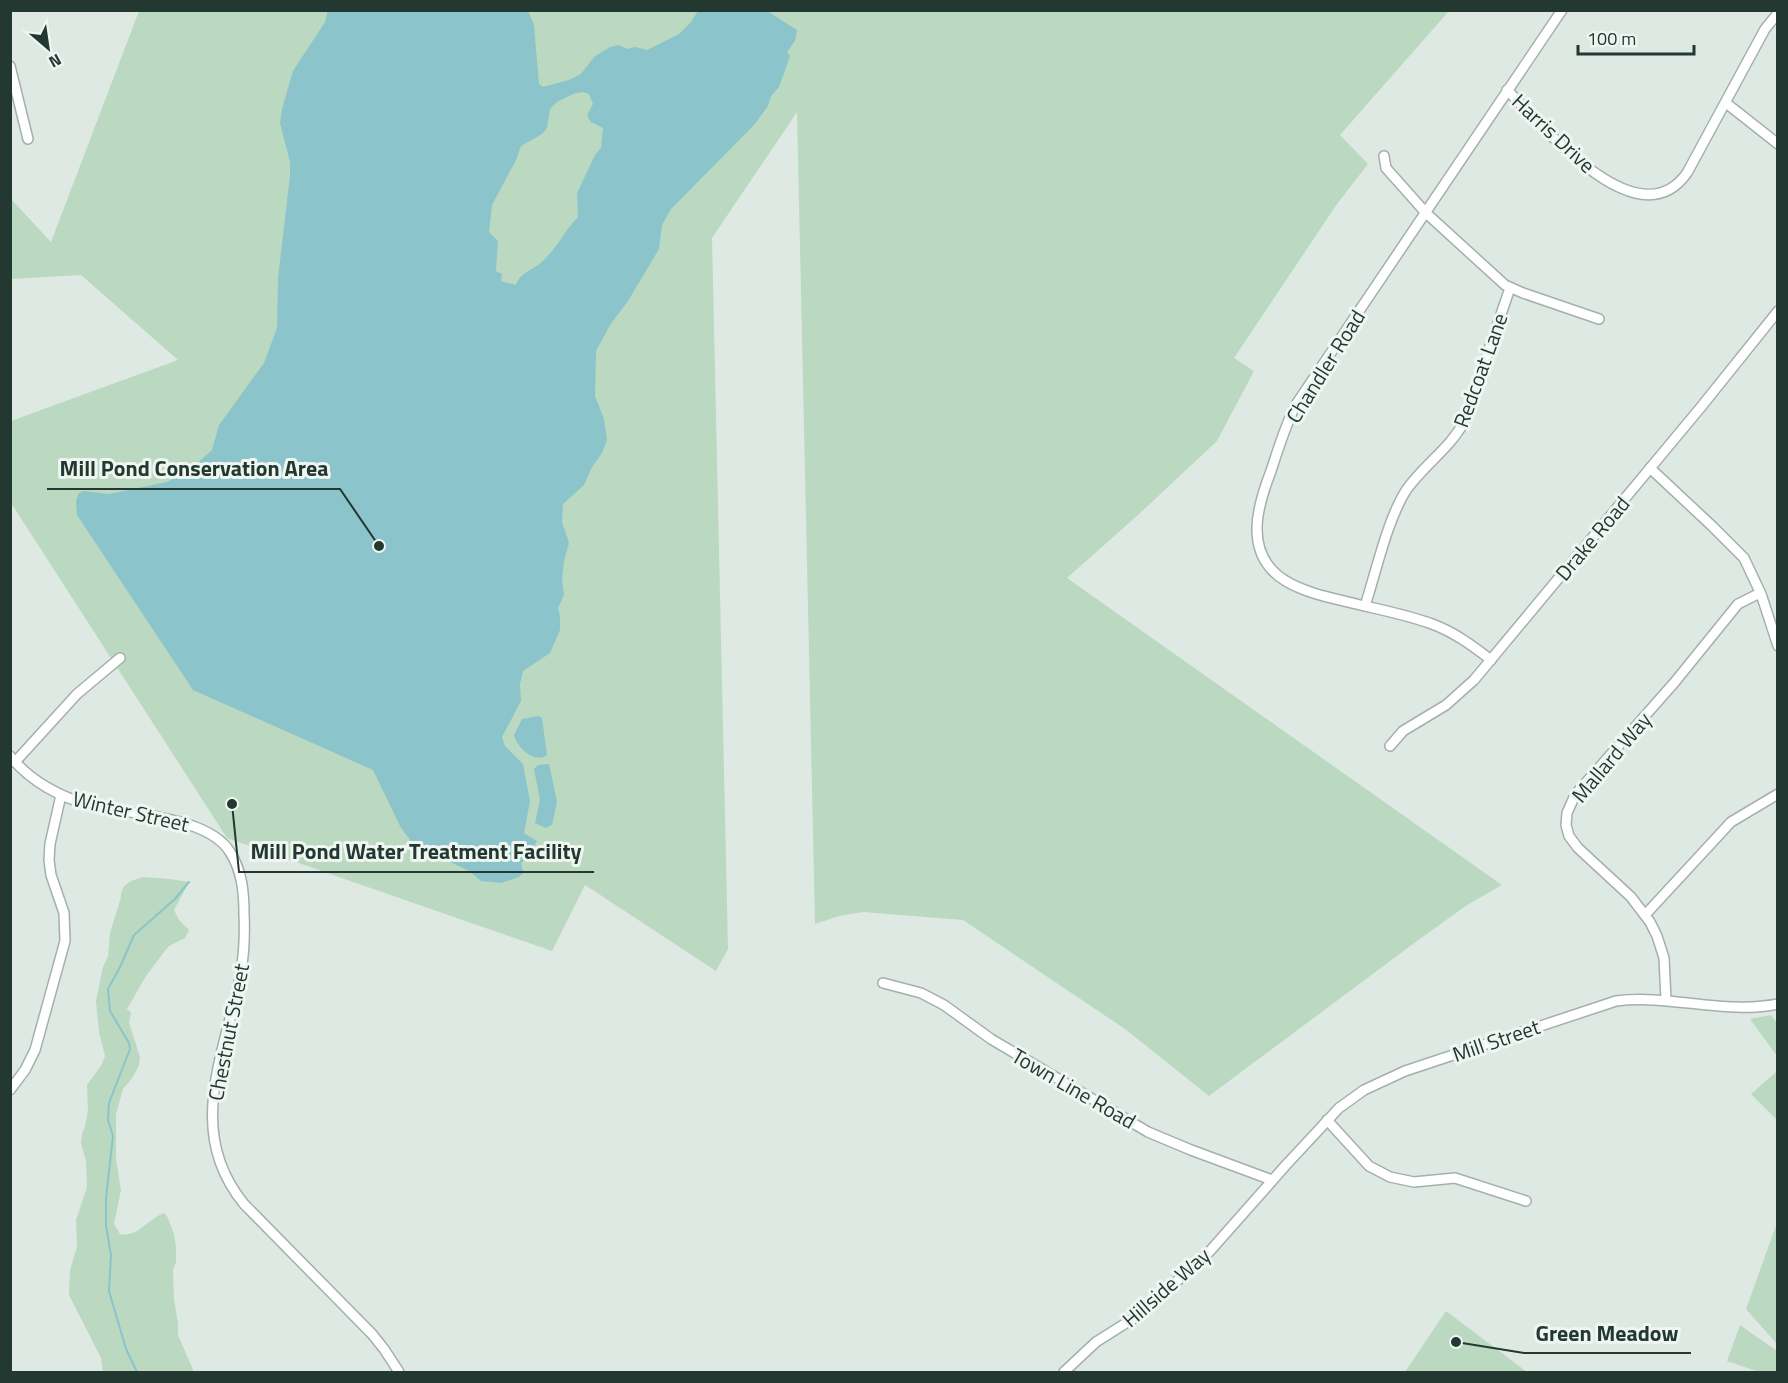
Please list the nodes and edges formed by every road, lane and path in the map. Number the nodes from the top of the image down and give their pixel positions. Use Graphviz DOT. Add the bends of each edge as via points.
graph roads {
  1 [pos="1562,10"];
  2 [pos="1778,13"];
  3 [pos="10,66"];
  4 [pos="1507,90"];
  5 [pos="1726,103"];
  6 [pos="28,139"];
  7 [pos="1778,144"];
  8 [pos="1384,156"];
  9 [pos="1426,213"];
  10 [pos="1510,288"];
  11 [pos="1778,312"];
  12 [pos="1599,319"];
  13 [pos="1650,468"];
  14 [pos="1760,593"];
  15 [pos="1365,606"];
  16 [pos="1778,645"];
  17 [pos="120,658"];
  18 [pos="1491,660"];
  19 [pos="1390,746"];
  20 [pos="13,759"];
  21 [pos="1778,794"];
  22 [pos="62,795"];
  23 [pos="223,843"];
  24 [pos="1645,915"];
  25 [pos="884,983"];
  26 [pos="1666,1000"];
  27 [pos="1778,1004"];
  28 [pos="12,1084"];
  29 [pos="1327,1120"];
  30 [pos="1272,1180"];
  31 [pos="1261,1193"];
  32 [pos="1526,1201"];
  33 [pos="399,1372"];
  34 [pos="1064,1372"];
  1 -- 4 [label="street, Chandler Road"];
  2 -- 5 [label="street, Harris Drive" via="1765,29"];
  3 -- 6 [label="street"];
  4 -- 5 [label="street, Harris Drive" via="1580,161 1623,190 1642,195 1666,192 1682,181"];
  4 -- 9 [label="street, Chandler Road"];
  5 -- 7 [label="street"];
  8 -- 9 [label="street" via="1386,168"];
  9 -- 10 [label="street"];
  9 -- 15 [label="street, Chandler Road" via="1295,406 1258,515 1260,547 1281,578 1303,590"];
  10 -- 12 [label="street"];
  10 -- 15 [label="street, Redcoat Lane" via="1464,422 1399,502"];
  11 -- 13 [label="street, Drake Road"];
  13 -- 14 [label="street" via="1737,551 1749,566"];
  13 -- 18 [label="street, Drake Road"];
  14 -- 16 [label="street"];
  14 -- 24 [label="street, Mallard Way" via="1738,604 1575,795 1568,809 1567,828 1573,843"];
  15 -- 18 [label="street, Chandler Road" via="1432,624"];
  17 -- 20 [label="street" via="77,694"];
  18 -- 19 [label="street, Drake Road" via="1454,699 1404,730"];
  20 -- 22 [label="street, Winter Street"];
  21 -- 24 [label="street" via="1731,822"];
  22 -- 23 [label="street, Winter Street" via="90,805 193,825"];
  22 -- 28 [label="street" via="49,860 64,913 65,941 34,1050"];
  23 -- 33 [label="street, Chestnut Street" via="239,870 244,925 240,977 213,1089 214,1140 220,1165 244,1204 372,1334"];
  24 -- 26 [label="street, Mallard Way" via="1664,958"];
  25 -- 30 [label="street, Town Line Road" via="921,993 944,1005 991,1039 1148,1132"];
  26 -- 27 [label="street, Mill Street" via="1751,1008"];
  26 -- 29 [label="street, Mill Street" via="1604,1004 1405,1071 1355,1095"];
  29 -- 30 [label="street, Mill Street"];
  29 -- 32 [label="street" via="1370,1166 1390,1177 1414,1182 1455,1178"];
  30 -- 31 [label="street, Mill Street"];
  31 -- 34 [label="street, Hillside Way" via="1210,1251 1165,1293 1096,1342"];
}
